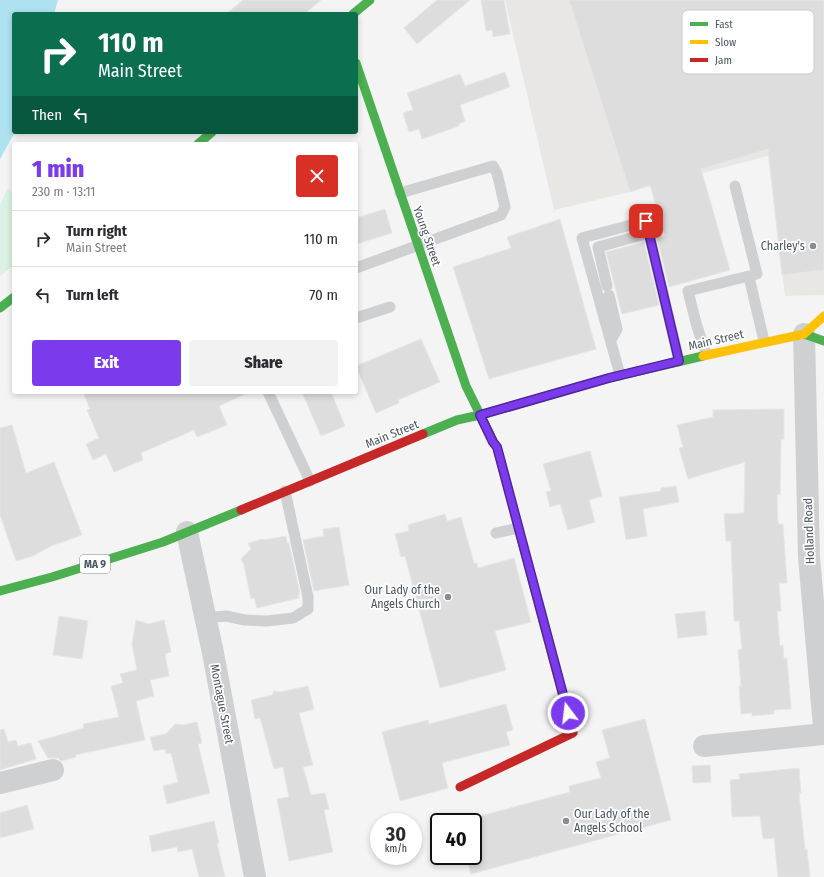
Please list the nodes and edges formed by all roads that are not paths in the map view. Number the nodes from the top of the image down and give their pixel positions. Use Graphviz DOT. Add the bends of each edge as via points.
graph roads {
  1 [pos="370,0"];
  2 [pos="355,12"];
  3 [pos="358,69"];
  4 [pos="210,134"];
  5 [pos="200,142"];
  6 [pos="735,186"];
  7 [pos="400,193"];
  8 [pos="649,233"];
  9 [pos="418,246"];
  10 [pos="358,267"];
  11 [pos="749,276"];
  12 [pos="12,299"];
  13 [pos="390,307"];
  14 [pos="0,308"];
  15 [pos="824,316"];
  16 [pos="358,317"];
  17 [pos="804,334"];
  18 [pos="611,340"];
  19 [pos="764,341"];
  20 [pos="824,342"];
  21 [pos="706,354"];
  22 [pos="679,361"];
  23 [pos="620,375"];
  24 [pos="269,394"];
  25 [pos="480,415"];
  26 [pos="310,481"];
  27 [pos="285,491"];
  28 [pos="518,528"];
  29 [pos="187,532"];
  30 [pos="496,533"];
  31 [pos="0,592"];
  32 [pos="205,618"];
  33 [pos="824,727"];
  34 [pos="824,734"];
  35 [pos="704,746"];
  36 [pos="53,770"];
  37 [pos="0,784"];
  38 [pos="460,788"];
  39 [pos="255,877"];
  1 -- 2 [label="main road"];
  3 -- 7 [label="main road, Young Street"];
  4 -- 5 [label="main road"];
  6 -- 11 [label="lane" via="757,274"];
  7 -- 9 [label="main road, Young Street"];
  7 -- 9 [label="lane" via="493,166 497,173 505,207 501,215"];
  8 -- 18 [label="lane" via="598,247 617,329"];
  8 -- 18 [label="lane" via="646,221 582,238"];
  8 -- 22 [label="lane"];
  9 -- 10 [label="lane"];
  9 -- 25 [label="main road, Young Street" via="466,386"];
  11 -- 19 [label="lane"];
  11 -- 21 [label="lane" via="688,291"];
  12 -- 14 [label="main road"];
  13 -- 16 [label="lane"];
  15 -- 17 [label="main road"];
  17 -- 19 [label="main road, Main Street / MA 9"];
  17 -- 20 [label="main road"];
  17 -- 33 [label="street, Holland Road" via="809,557"];
  18 -- 23 [label="lane"];
  19 -- 21 [label="main road, Main Street / MA 9"];
  21 -- 22 [label="main road, Main Street / MA 9"];
  22 -- 23 [label="main road, Main Street / MA 9"];
  23 -- 25 [label="main road, Main Street / MA 9"];
  24 -- 26 [label="lane"];
  25 -- 26 [label="main road, Main Street / MA 9" via="457,420"];
  25 -- 28 [label="main road, Young Street" via="497,447"];
  26 -- 27 [label="main road, Main Street / MA 9"];
  27 -- 29 [label="main road, Main Street / MA 9"];
  27 -- 32 [label="lane" via="308,597 308,609 292,618 267,622 226,616"];
  28 -- 30 [label="lane"];
  28 -- 38 [label="main road, Young Street" via="573,733"];
  29 -- 31 [label="main road, Main Street / MA 9" via="117,557"];
  29 -- 32 [label="street, Montague Street"];
  32 -- 39 [label="street, Montague Street"];
  34 -- 35 [label="street"];
  36 -- 37 [label="street"];
}
